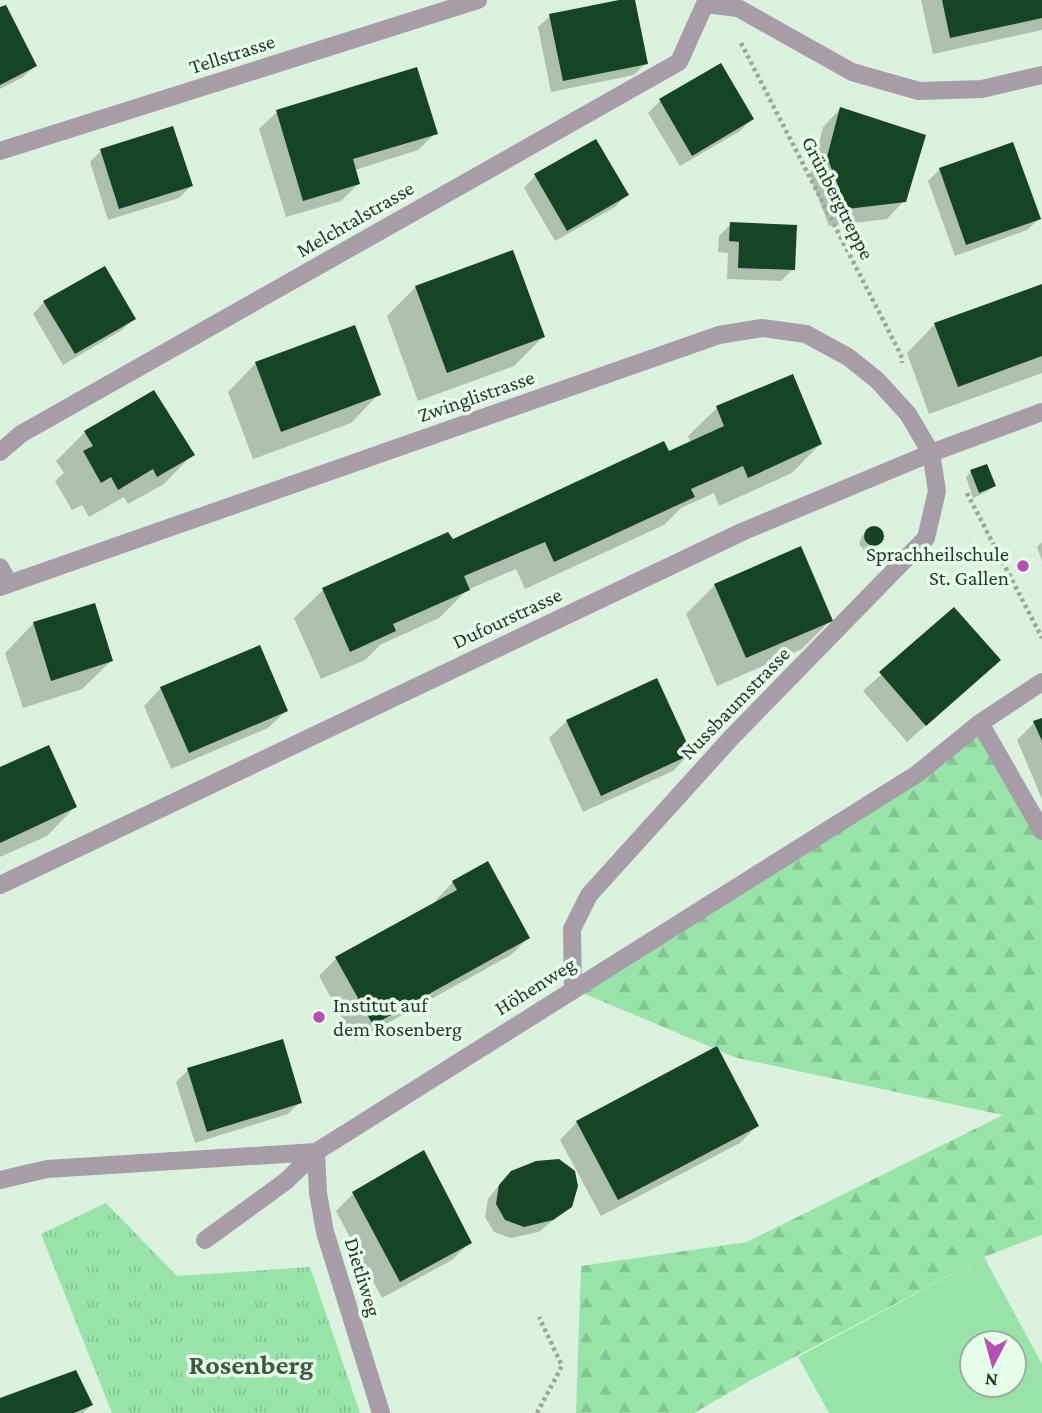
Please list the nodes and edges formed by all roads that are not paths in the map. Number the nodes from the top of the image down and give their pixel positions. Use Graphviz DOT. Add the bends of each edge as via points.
graph roads {
  1 [pos="478,0"];
  2 [pos="704,2"];
  3 [pos="1042,75"];
  4 [pos="0,151"];
  5 [pos="1042,412"];
  6 [pos="0,452"];
  7 [pos="931,453"];
  8 [pos="0,567"];
  9 [pos="4,586"];
  10 [pos="1042,682"];
  11 [pos="980,723"];
  12 [pos="1042,831"];
  13 [pos="0,885"];
  14 [pos="573,989"];
  15 [pos="316,1152"];
  16 [pos="0,1180"];
  17 [pos="205,1240"];
  18 [pos="381,1413"];
  1 -- 4 [label="street, Tellstrasse"];
  2 -- 3 [label="street" via="738,8 852,72 919,91 982,89"];
  2 -- 6 [label="street, Melchtalstrasse" via="679,62 21,435"];
  5 -- 7 [label="street, Dufourstrasse"];
  7 -- 9 [label="street, Zwinglistrasse" via="908,414 848,357 806,334 762,328 719,335"];
  7 -- 13 [label="street, Dufourstrasse" via="744,531"];
  7 -- 14 [label="street, Nussbaumstrasse" via="937,491 926,538 731,738 589,895 572,929"];
  8 -- 9 [label="street"];
  10 -- 11 [label="street, Höhenweg"];
  11 -- 12 [label="street"];
  11 -- 14 [label="street, Höhenweg" via="917,774"];
  14 -- 15 [label="street, Höhenweg"];
  15 -- 16 [label="street, Höhenweg" via="47,1169"];
  15 -- 17 [label="street" via="286,1181"];
  15 -- 18 [label="street, Dietliweg" via="325,1232"];
}
